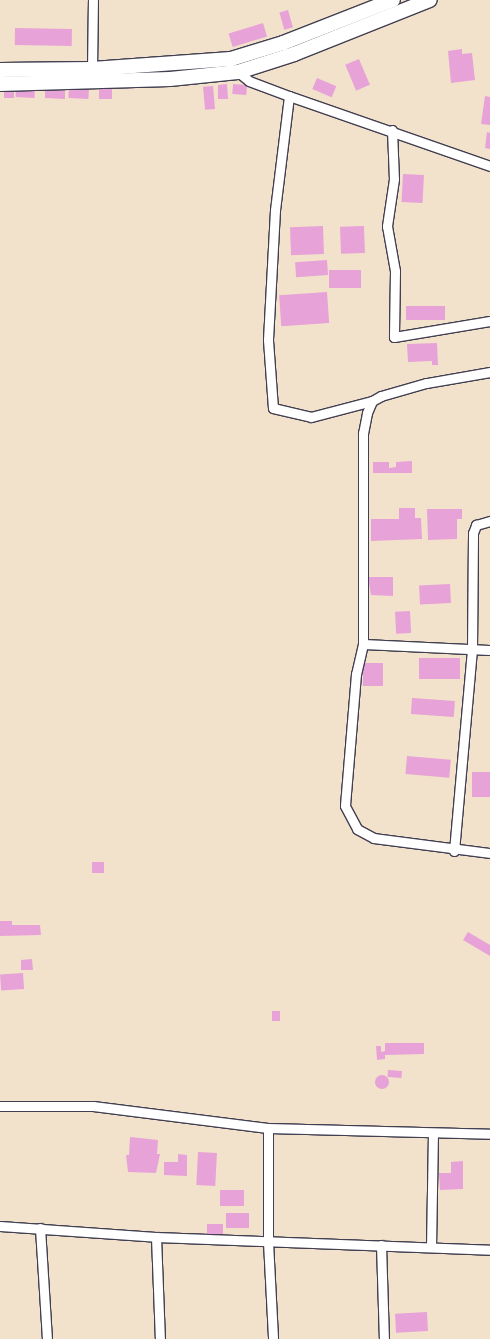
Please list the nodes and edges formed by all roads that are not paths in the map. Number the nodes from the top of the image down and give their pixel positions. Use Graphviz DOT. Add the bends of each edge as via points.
graph roads {
  1 [pos="93,0"];
  2 [pos="393,0"];
  3 [pos="430,0"];
  4 [pos="92,69"];
  5 [pos="0,70"];
  6 [pos="238,72"];
  7 [pos="0,84"];
  8 [pos="289,96"];
  9 [pos="392,130"];
  10 [pos="490,166"];
  11 [pos="490,321"];
  12 [pos="490,372"];
  13 [pos="372,401"];
  14 [pos="490,521"];
  15 [pos="363,644"];
  16 [pos="472,650"];
  17 [pos="490,650"];
  18 [pos="454,851"];
  19 [pos="490,853"];
  20 [pos="0,1106"];
  21 [pos="268,1128"];
  22 [pos="433,1133"];
  23 [pos="490,1134"];
  24 [pos="0,1226"];
  25 [pos="40,1228"];
  26 [pos="156,1237"];
  27 [pos="268,1242"];
  28 [pos="381,1245"];
  29 [pos="431,1247"];
  30 [pos="490,1250"];
  31 [pos="47,1339"];
  32 [pos="160,1339"];
  33 [pos="273,1339"];
  34 [pos="384,1339"];
  1 -- 4 [label="street"];
  2 -- 4 [label="street" via="283,43 231,59"];
  3 -- 6 [label="street" via="294,54"];
  4 -- 5 [label="street"];
  6 -- 7 [label="street" via="170,79"];
  6 -- 8 [label="street" via="249,81"];
  8 -- 9 [label="street"];
  8 -- 13 [label="street" via="275,210 268,340 272,408 311,417"];
  9 -- 10 [label="street"];
  9 -- 11 [label="street" via="394,179 387,226 395,271 394,337"];
  12 -- 13 [label="street" via="426,382"];
  13 -- 15 [label="street" via="363,433"];
  14 -- 16 [label="street" via="476,525 473,533"];
  15 -- 16 [label="street"];
  15 -- 18 [label="street" via="356,674 345,806 350,821 374,838"];
  16 -- 17 [label="street"];
  16 -- 18 [label="street"];
  18 -- 19 [label="street"];
  20 -- 21 [label="street" via="93,1106"];
  21 -- 22 [label="street"];
  21 -- 27 [label="street"];
  22 -- 23 [label="street"];
  22 -- 29 [label="street"];
  24 -- 25 [label="street"];
  25 -- 26 [label="street"];
  25 -- 31 [label="street"];
  26 -- 27 [label="street"];
  26 -- 32 [label="street"];
  27 -- 28 [label="street"];
  27 -- 33 [label="street"];
  28 -- 29 [label="street"];
  28 -- 34 [label="street"];
  29 -- 30 [label="street"];
}
